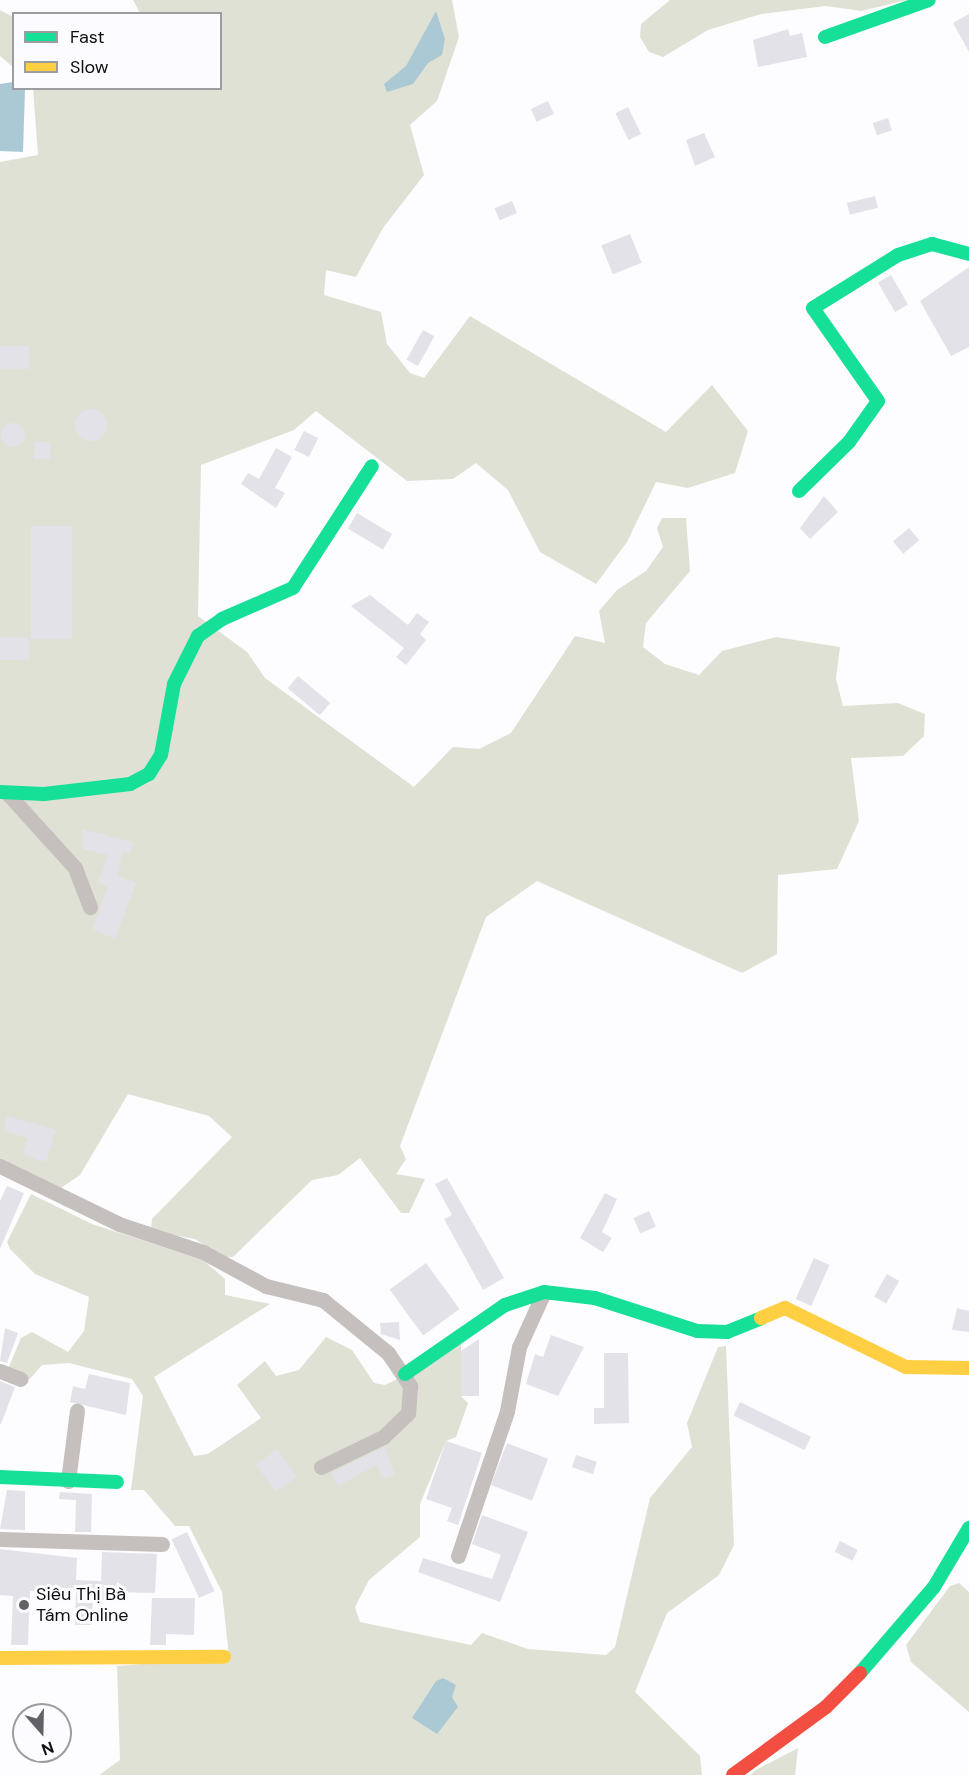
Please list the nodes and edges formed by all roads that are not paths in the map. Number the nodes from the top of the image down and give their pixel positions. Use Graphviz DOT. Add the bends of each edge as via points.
graph roads {
  1 [pos="929,0"];
  2 [pos="825,37"];
  3 [pos="969,254"];
  4 [pos="372,466"];
  5 [pos="799,491"];
  6 [pos="4,793"];
  7 [pos="90,907"];
  8 [pos="0,1166"];
  9 [pos="544,1292"];
  10 [pos="969,1368"];
  11 [pos="0,1371"];
  12 [pos="405,1374"];
  13 [pos="21,1379"];
  14 [pos="77,1411"];
  15 [pos="321,1467"];
  16 [pos="0,1477"];
  17 [pos="68,1481"];
  18 [pos="117,1482"];
  19 [pos="969,1528"];
  20 [pos="0,1539"];
  21 [pos="162,1544"];
  22 [pos="458,1556"];
  23 [pos="224,1657"];
  24 [pos="0,1658"];
  25 [pos="733,1775"];
  1 -- 2 [label="street"];
  3 -- 5 [label="street" via="932,244 898,255 813,308 878,401 849,441"];
  4 -- 6 [label="street" via="293,588 222,619 198,636 174,684 161,755 149,774 130,784"];
  6 -- 7 [label="street" via="75,868"];
  8 -- 12 [label="street" via="119,1224 202,1252 266,1286 323,1300 388,1353"];
  9 -- 10 [label="street" via="595,1298 697,1331 727,1332 785,1308 906,1367"];
  9 -- 12 [label="street" via="505,1305"];
  9 -- 22 [label="street" via="519,1347 500,1434"];
  11 -- 13 [label="street"];
  12 -- 15 [label="street" via="413,1404 393,1431"];
  14 -- 17 [label="street"];
  16 -- 17 [label="street"];
  17 -- 18 [label="street"];
  19 -- 25 [label="street" via="934,1587 877,1655 826,1707"];
  20 -- 21 [label="street"];
  23 -- 24 [label="street"];
}
